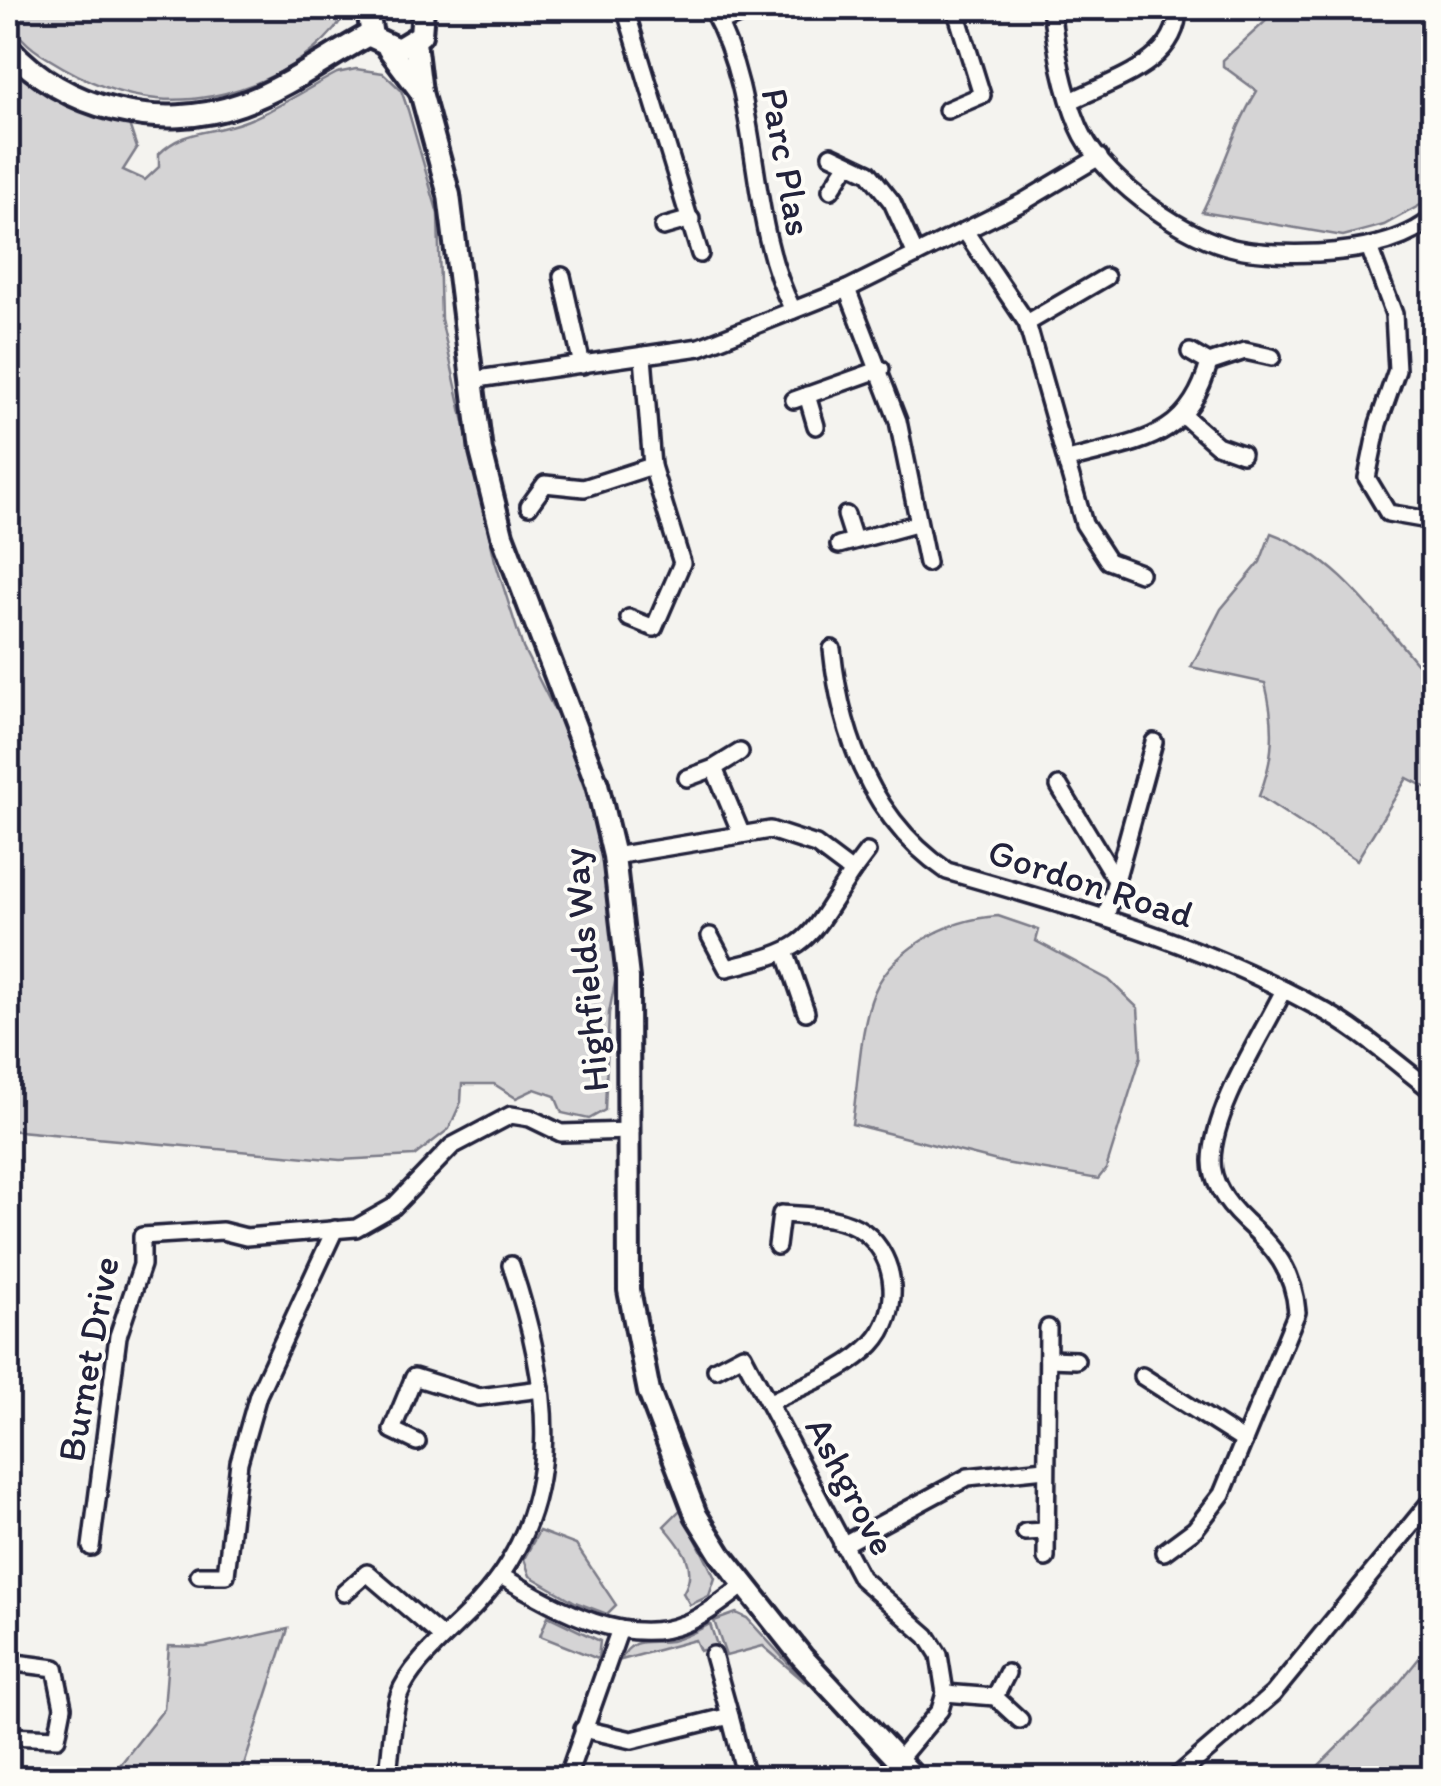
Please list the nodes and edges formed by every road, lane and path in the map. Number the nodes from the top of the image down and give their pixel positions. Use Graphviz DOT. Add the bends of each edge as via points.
graph roads {
  1 [pos="368,8"];
  2 [pos="423,8"];
  3 [pos="625,8"];
  4 [pos="754,8"];
  5 [pos="955,8"];
  6 [pos="1051,8"];
  7 [pos="1178,8"];
  8 [pos="370,34"];
  9 [pos="415,42"];
  10 [pos="8,47"];
  11 [pos="388,48"];
  12 [pos="421,92"];
  13 [pos="1070,101"];
  14 [pos="946,110"];
  15 [pos="831,155"];
  16 [pos="1099,157"];
  17 [pos="847,164"];
  18 [pos="831,190"];
  19 [pos="1434,216"];
  20 [pos="691,219"];
  21 [pos="663,228"];
  22 [pos="965,230"];
  23 [pos="1369,247"];
  24 [pos="700,254"];
  25 [pos="916,255"];
  26 [pos="562,276"];
  27 [pos="1106,277"];
  28 [pos="846,289"];
  29 [pos="793,310"];
  30 [pos="1027,323"];
  31 [pos="1190,352"];
  32 [pos="1272,356"];
  33 [pos="642,357"];
  34 [pos="1209,363"];
  35 [pos="582,365"];
  36 [pos="882,369"];
  37 [pos="471,380"];
  38 [pos="1184,416"];
  39 [pos="816,426"];
  40 [pos="1242,454"];
  41 [pos="1068,460"];
  42 [pos="652,466"];
  43 [pos="530,506"];
  44 [pos="846,515"];
  45 [pos="1434,521"];
  46 [pos="916,524"];
  47 [pos="927,562"];
  48 [pos="1140,573"];
  49 [pos="629,618"];
  50 [pos="832,649"];
  51 [pos="1154,742"];
  52 [pos="740,752"];
  53 [pos="714,768"];
  54 [pos="687,778"];
  55 [pos="1059,786"];
  56 [pos="740,833"];
  57 [pos="867,852"];
  58 [pos="614,856"];
  59 [pos="852,872"];
  60 [pos="1116,880"];
  61 [pos="1106,917"];
  62 [pos="710,936"];
  63 [pos="786,954"];
  64 [pos="1284,990"];
  65 [pos="806,1012"];
  66 [pos="1434,1092"];
  67 [pos="631,1131"];
  68 [pos="762,1208"];
  69 [pos="781,1214"];
  70 [pos="334,1230"];
  71 [pos="776,1246"];
  72 [pos="511,1265"];
  73 [pos="1048,1328"];
  74 [pos="1048,1359"];
  75 [pos="1076,1360"];
  76 [pos="716,1369"];
  77 [pos="1142,1376"];
  78 [pos="542,1389"];
  79 [pos="770,1402"];
  80 [pos="1244,1441"];
  81 [pos="418,1442"];
  82 [pos="1044,1468"];
  83 [pos="1434,1497"];
  84 [pos="1046,1531"];
  85 [pos="1024,1532"];
  86 [pos="842,1545"];
  87 [pos="91,1546"];
  88 [pos="1164,1552"];
  89 [pos="1046,1558"];
  90 [pos="199,1574"];
  91 [pos="501,1576"];
  92 [pos="743,1586"];
  93 [pos="344,1593"];
  94 [pos="620,1629"];
  95 [pos="442,1637"];
  96 [pos="713,1654"];
  97 [pos="8,1662"];
  98 [pos="1008,1673"];
  99 [pos="945,1692"];
  100 [pos="994,1697"];
  101 [pos="730,1716"];
  102 [pos="1020,1720"];
  103 [pos="582,1729"];
  104 [pos="8,1736"];
  105 [pos="898,1759"];
  106 [pos="387,1778"];
  107 [pos="567,1778"];
  108 [pos="746,1778"];
  109 [pos="915,1778"];
  110 [pos="1175,1778"];
  1 -- 8 [label="main road"];
  2 -- 9 [label="main road" via="425,26"];
  3 -- 20 [label="street"];
  4 -- 29 [label="street, Parc Plas" via="716,16 737,66 773,271"];
  5 -- 14 [label="street" via="982,95"];
  6 -- 13 [label="street"];
  7 -- 13 [label="street" via="1178,27 1154,61"];
  8 -- 10 [label="main road" via="242,104 176,117 94,105 55,88"];
  8 -- 11 [label="main road"];
  9 -- 11 [label="main road"];
  9 -- 12 [label="main road"];
  11 -- 12 [label="main road"];
  12 -- 37 [label="main road, Highfields Way" via="449,195"];
  13 -- 16 [label="street"];
  15 -- 17 [label="street"];
  16 -- 22 [label="street"];
  16 -- 23 [label="street" via="1176,226 1227,247 1295,254"];
  17 -- 18 [label="street"];
  17 -- 25 [label="street" via="868,174 892,202"];
  19 -- 23 [label="street"];
  20 -- 21 [label="street"];
  20 -- 24 [label="street"];
  22 -- 25 [label="street"];
  22 -- 30 [label="street"];
  23 -- 45 [label="street" via="1394,314 1397,370 1367,478 1388,513"];
  25 -- 28 [label="street"];
  26 -- 35 [label="street"];
  27 -- 30 [label="street"];
  28 -- 29 [label="street"];
  28 -- 36 [label="street"];
  29 -- 33 [label="street" via="700,347"];
  30 -- 41 [label="street"];
  31 -- 34 [label="street"];
  32 -- 34 [label="street" via="1246,352"];
  33 -- 35 [label="street"];
  33 -- 42 [label="street"];
  34 -- 38 [label="street" via="1202,391"];
  35 -- 37 [label="street"];
  36 -- 39 [label="street" via="801,397"];
  36 -- 46 [label="street"];
  37 -- 58 [label="main road, Highfields Way" via="502,535 584,746"];
  38 -- 40 [label="street" via="1217,445"];
  38 -- 41 [label="street" via="1165,434"];
  41 -- 48 [label="street" via="1096,546 1108,560"];
  42 -- 43 [label="street" via="584,488 545,484"];
  42 -- 49 [label="street" via="682,563 654,628"];
  44 -- 46 [label="street" via="846,543"];
  46 -- 47 [label="street"];
  50 -- 61 [label="street, Gordon Road" via="848,738 888,813 922,854 946,870"];
  51 -- 60 [label="street"];
  52 -- 53 [label="street"];
  53 -- 54 [label="street"];
  53 -- 56 [label="street"];
  55 -- 60 [label="street"];
  56 -- 58 [label="street"];
  56 -- 59 [label="street" via="794,836"];
  57 -- 59 [label="street"];
  58 -- 67 [label="main road, Highfields Way" via="628,978"];
  59 -- 63 [label="street" via="807,940"];
  60 -- 61 [label="street"];
  61 -- 64 [label="street, Gordon Road"];
  62 -- 63 [label="street" via="726,968"];
  63 -- 65 [label="street"];
  64 -- 66 [label="street, Gordon Road" via="1343,1023"];
  64 -- 80 [label="street" via="1220,1120 1212,1165 1234,1210 1278,1253 1296,1291 1291,1334"];
  67 -- 70 [label="street, Burnet Drive" via="561,1133 511,1115 452,1146 392,1207 356,1228"];
  67 -- 92 [label="main road, Highfields Way" via="629,1290 649,1392 696,1515"];
  68 -- 69 [label="street"];
  69 -- 71 [label="street"];
  69 -- 79 [label="street" via="820,1216 863,1231 888,1264 892,1305 862,1354"];
  70 -- 87 [label="street, Burnet Drive" via="142,1236 142,1265 118,1336"];
  70 -- 90 [label="street" via="258,1395 239,1462 226,1575"];
  72 -- 78 [label="street" via="536,1339"];
  73 -- 74 [label="street"];
  74 -- 75 [label="street"];
  74 -- 82 [label="street"];
  76 -- 79 [label="street, Ashgrove" via="744,1356"];
  77 -- 80 [label="street"];
  78 -- 81 [label="street" via="479,1397 414,1377 392,1430"];
  78 -- 91 [label="street" via="541,1474 520,1542"];
  79 -- 86 [label="street, Ashgrove"];
  80 -- 88 [label="street" via="1208,1514"];
  82 -- 84 [label="street"];
  82 -- 86 [label="street" via="968,1476"];
  83 -- 110 [label="street" via="1273,1694"];
  84 -- 85 [label="street"];
  84 -- 89 [label="street"];
  86 -- 99 [label="street, Ashgrove" via="881,1600 934,1644"];
  91 -- 94 [label="street" via="572,1614"];
  91 -- 95 [label="street"];
  92 -- 94 [label="street" via="671,1629"];
  92 -- 105 [label="main road, Highfields Way"];
  93 -- 95 [label="street" via="367,1573"];
  94 -- 103 [label="street"];
  95 -- 106 [label="street" via="399,1693"];
  96 -- 101 [label="street"];
  97 -- 104 [label="street" via="55,1668 63,1707 57,1738"];
  98 -- 100 [label="street"];
  99 -- 100 [label="street"];
  99 -- 105 [label="street" via="931,1724"];
  100 -- 102 [label="street"];
  101 -- 103 [label="street" via="632,1740"];
  101 -- 108 [label="street"];
  103 -- 107 [label="street"];
  105 -- 109 [label="main road, Highfields Way"];
}
